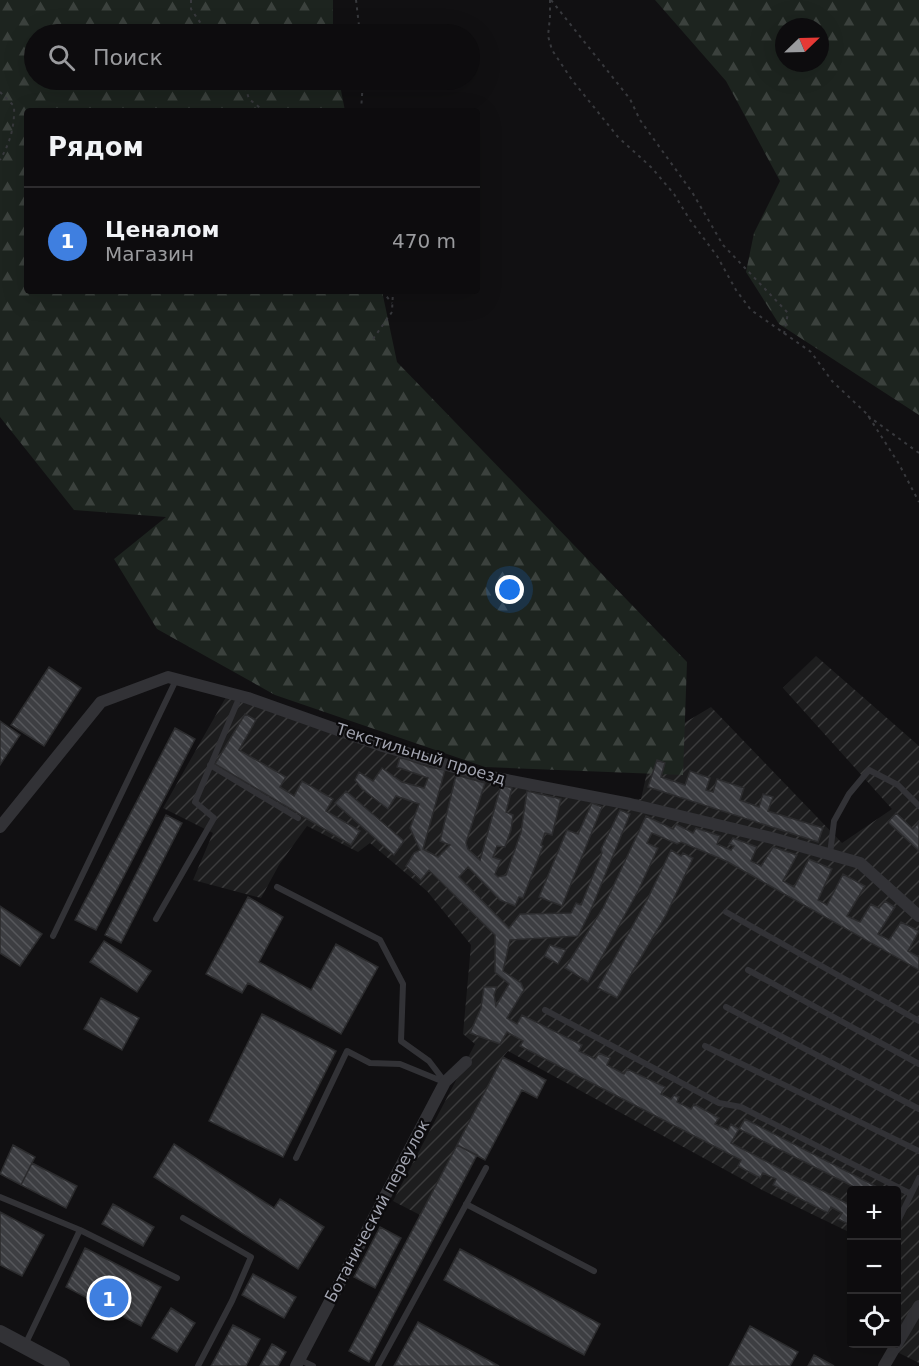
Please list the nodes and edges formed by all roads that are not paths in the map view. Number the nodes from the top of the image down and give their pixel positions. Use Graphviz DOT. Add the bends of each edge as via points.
graph roads {
  1 [pos="177,679"];
  2 [pos="240,696"];
  3 [pos="210,765"];
  4 [pos="919,806"];
  5 [pos="298,818"];
  6 [pos="0,827"];
  7 [pos="830,854"];
  8 [pos="277,887"];
  9 [pos="726,912"];
  10 [pos="919,916"];
  11 [pos="156,919"];
  12 [pos="53,936"];
  13 [pos="748,970"];
  14 [pos="726,1007"];
  15 [pos="545,1010"];
  16 [pos="919,1021"];
  17 [pos="705,1046"];
  18 [pos="466,1062"];
  19 [pos="919,1064"];
  20 [pos="445,1082"];
  21 [pos="919,1110"];
  22 [pos="919,1151"];
  23 [pos="296,1158"];
  24 [pos="486,1168"];
  25 [pos="919,1178"];
  26 [pos="912,1194"];
  27 [pos="0,1197"];
  28 [pos="466,1204"];
  29 [pos="901,1217"];
  30 [pos="183,1218"];
  31 [pos="80,1230"];
  32 [pos="594,1270"];
  33 [pos="177,1278"];
  34 [pos="919,1306"];
  35 [pos="1,1336"];
  36 [pos="901,1336"];
  37 [pos="25,1346"];
  38 [pos="894,1348"];
  39 [pos="297,1363"];
  40 [pos="62,1366"];
  41 [pos="198,1366"];
  42 [pos="313,1366"];
  43 [pos="378,1366"];
  44 [pos="884,1366"];
  1 -- 2 [label="street, Текстильный проезд"];
  1 -- 6 [label="street, Текстильный проезд" via="168,677 101,702"];
  1 -- 12 [label="lane"];
  2 -- 3 [label="lane"];
  2 -- 7 [label="street, Текстильный проезд" via="481,775 630,804"];
  3 -- 5 [label="lane"];
  3 -- 11 [label="lane" via="195,802 214,818"];
  4 -- 7 [label="lane" via="898,785 869,770 834,821"];
  7 -- 10 [label="street, Текстильный проезд" via="860,863"];
  8 -- 20 [label="lane" via="380,940 403,984 401,1041 429,1061"];
  9 -- 16 [label="lane"];
  13 -- 19 [label="lane"];
  14 -- 21 [label="lane"];
  15 -- 26 [label="lane" via="719,1103 741,1107"];
  17 -- 22 [label="lane"];
  18 -- 20 [label="street, Ботанический переулок"];
  20 -- 23 [label="lane" via="400,1064 370,1063 347,1051"];
  20 -- 39 [label="street, Ботанический переулок"];
  24 -- 28 [label="lane"];
  25 -- 26 [label="lane"];
  26 -- 29 [label="lane"];
  27 -- 31 [label="lane"];
  28 -- 32 [label="lane"];
  28 -- 43 [label="lane"];
  30 -- 41 [label="lane" via="251,1257"];
  31 -- 33 [label="lane"];
  31 -- 37 [label="lane"];
  34 -- 36 [label="street"];
  35 -- 37 [label="street"];
  37 -- 40 [label="street"];
  38 -- 44 [label="street"];
  39 -- 42 [label="lane"];
}
